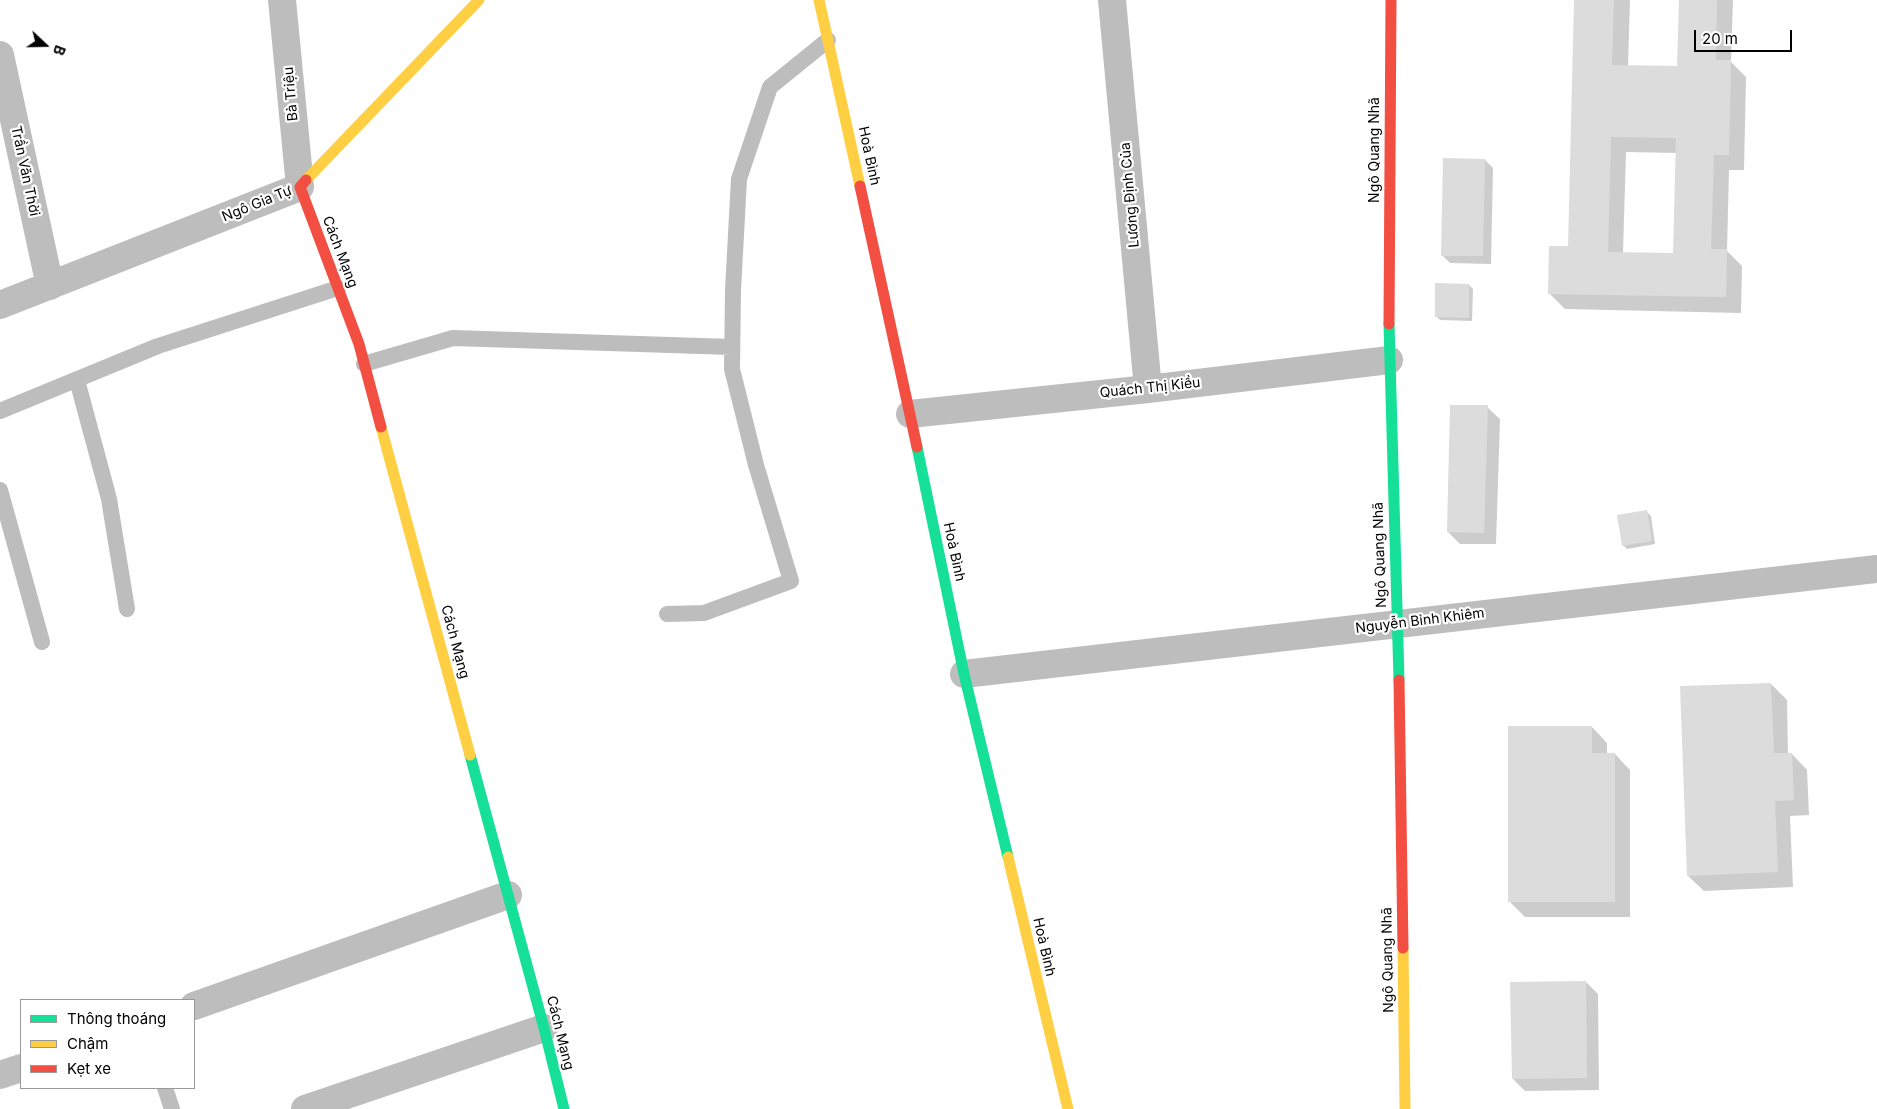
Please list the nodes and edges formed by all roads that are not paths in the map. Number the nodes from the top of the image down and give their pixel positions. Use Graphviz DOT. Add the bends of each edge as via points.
graph roads {
  1 [pos="282,0"];
  2 [pos="479,0"];
  3 [pos="819,0"];
  4 [pos="1112,0"];
  5 [pos="1391,0"];
  6 [pos="828,40"];
  7 [pos="0,55"];
  8 [pos="300,187"];
  9 [pos="50,286"];
  10 [pos="338,288"];
  11 [pos="0,305"];
  12 [pos="732,347"];
  13 [pos="1389,360"];
  14 [pos="364,364"];
  15 [pos="77,380"];
  16 [pos="1148,389"];
  17 [pos="0,411"];
  18 [pos="910,414"];
  19 [pos="0,490"];
  20 [pos="1877,569"];
  21 [pos="127,609"];
  22 [pos="666,614"];
  23 [pos="1398,624"];
  24 [pos="42,642"];
  25 [pos="964,674"];
  26 [pos="508,895"];
  27 [pos="195,1006"];
  28 [pos="544,1028"];
  29 [pos="20,1068"];
  30 [pos="0,1075"];
  31 [pos="166,1089"];
  32 [pos="172,1109"];
  33 [pos="305,1109"];
  34 [pos="564,1109"];
  35 [pos="1068,1109"];
  36 [pos="1405,1109"];
  1 -- 8 [label="street, Bà Triệu"];
  2 -- 8 [label="street, Ngô Gia Tự"];
  3 -- 6 [label="street, Hoà Bình"];
  4 -- 16 [label="street, Lương Định Của"];
  5 -- 13 [label="street, Ngô Quang Nhã"];
  6 -- 12 [label="lane" via="770,87 739,179"];
  6 -- 18 [label="street, Hoà Bình"];
  7 -- 9 [label="street, Trần Văn Thời"];
  8 -- 9 [label="street, Ngô Gia Tự"];
  8 -- 10 [label="street, Cách Mạng"];
  9 -- 11 [label="street, Ngô Gia Tự"];
  10 -- 14 [label="street, Cách Mạng"];
  10 -- 15 [label="lane" via="158,346"];
  12 -- 14 [label="lane" via="453,338"];
  12 -- 22 [label="lane" via="732,369 756,466 791,581 704,613"];
  13 -- 16 [label="street, Quách Thị Kiều"];
  13 -- 23 [label="street, Ngô Quang Nhã"];
  14 -- 26 [label="street, Cách Mạng"];
  15 -- 17 [label="lane"];
  15 -- 21 [label="lane" via="109,499"];
  16 -- 18 [label="street, Quách Thị Kiều"];
  18 -- 25 [label="street, Hoà Bình"];
  19 -- 24 [label="lane"];
  20 -- 23 [label="street, Nguyễn Bỉnh Khiêm"];
  23 -- 25 [label="street, Nguyễn Bỉnh Khiêm"];
  23 -- 36 [label="street, Ngô Quang Nhã"];
  25 -- 35 [label="street, Hoà Bình"];
  26 -- 27 [label="street"];
  26 -- 28 [label="street, Cách Mạng"];
  28 -- 33 [label="street"];
  28 -- 34 [label="street, Cách Mạng"];
  29 -- 30 [label="street"];
  31 -- 32 [label="lane"];
}
